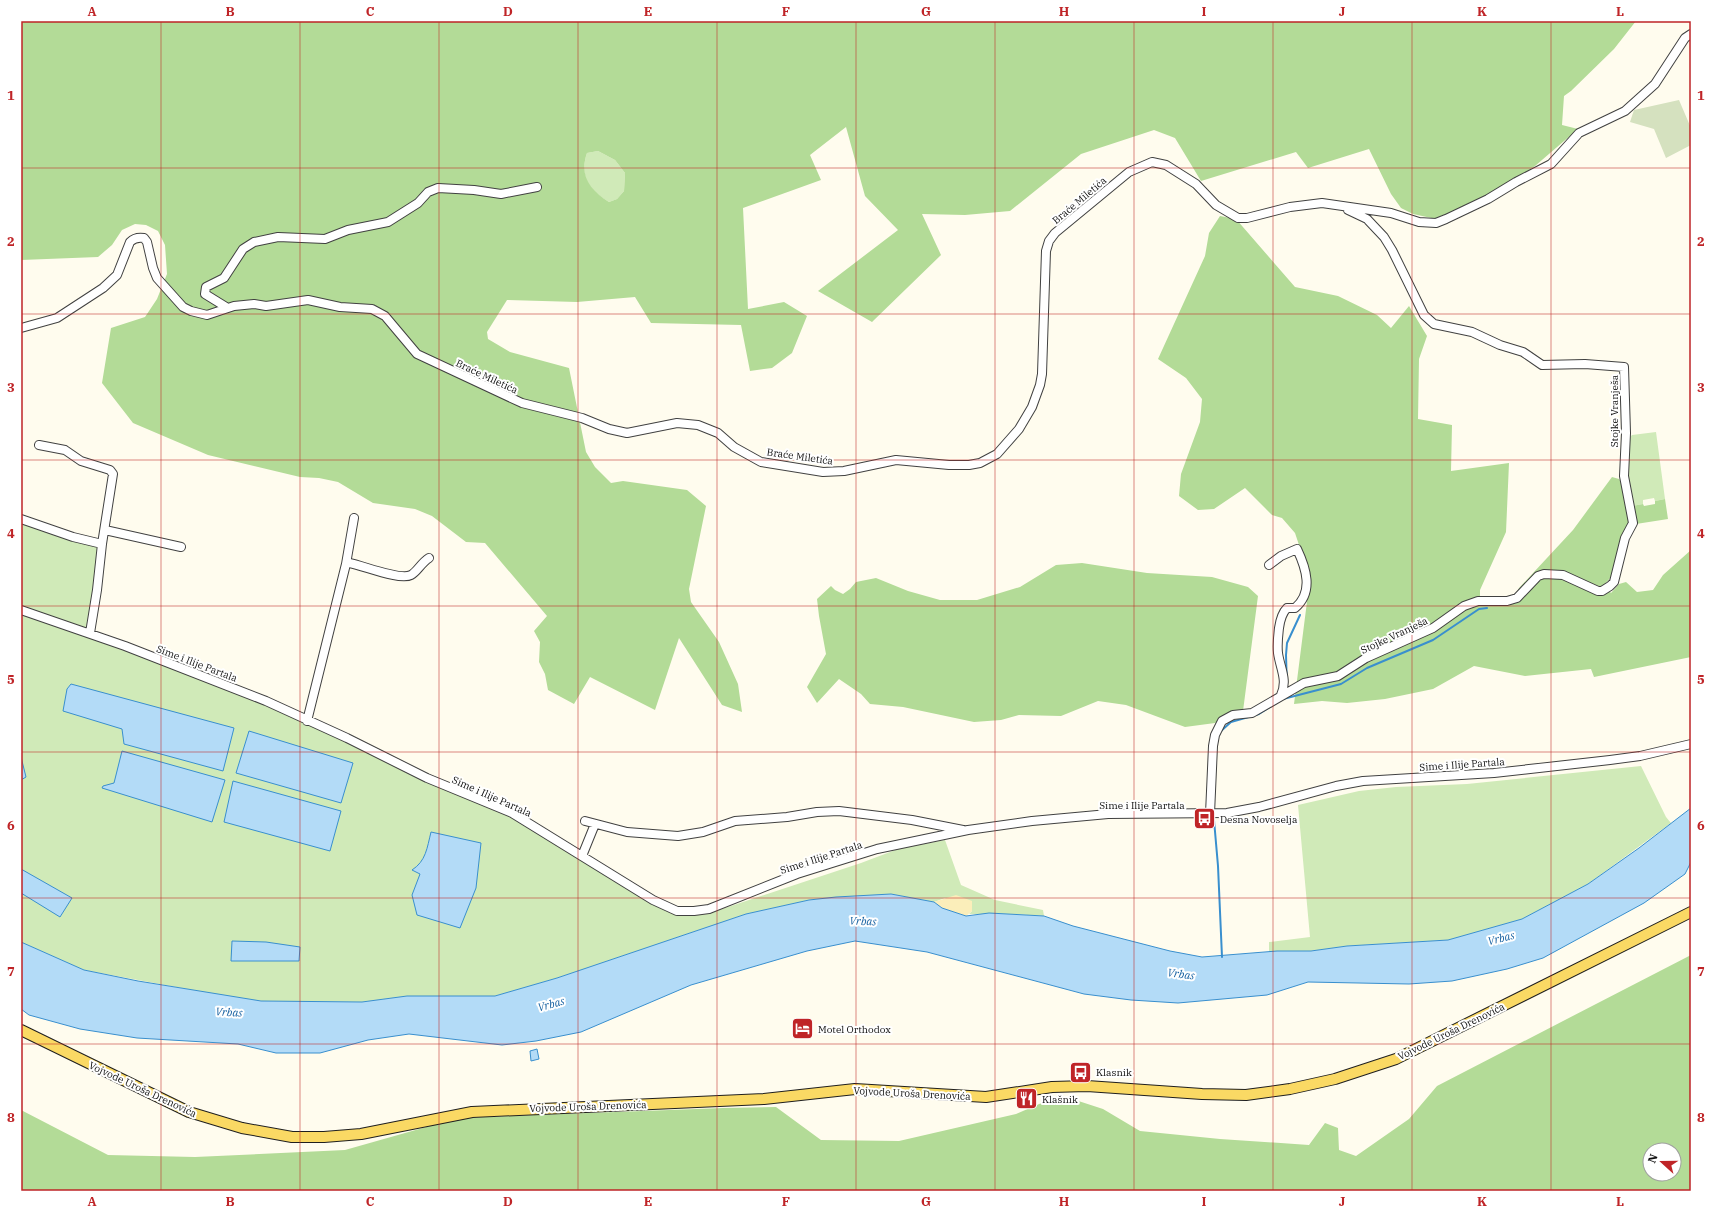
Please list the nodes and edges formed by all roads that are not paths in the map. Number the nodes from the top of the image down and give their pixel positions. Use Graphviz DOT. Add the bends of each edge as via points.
graph roads {
  1 [pos="1691,34"];
  2 [pos="538,187"];
  3 [pos="1337,206"];
  4 [pos="226,307"];
  5 [pos="21,328"];
  6 [pos="39,445"];
  7 [pos="354,518"];
  8 [pos="21,519"];
  9 [pos="106,530"];
  10 [pos="102,544"];
  11 [pos="181,547"];
  12 [pos="429,558"];
  13 [pos="346,564"];
  14 [pos="1269,564"];
  15 [pos="21,610"];
  16 [pos="90,633"];
  17 [pos="1281,695"];
  18 [pos="307,721"];
  19 [pos="1691,744"];
  20 [pos="1210,814"];
  21 [pos="585,821"];
  22 [pos="595,824"];
  23 [pos="968,830"];
  24 [pos="582,856"];
  25 [pos="1691,912"];
  26 [pos="21,1030"];
  1 -- 3 [label="street" via="1685,38 1655,84 1625,111 1579,133 1551,164 1460,213 1428,223 1391,213"];
  2 -- 4 [label="street" via="501,194 438,188 428,192 418,203 388,222 348,230 325,239 278,237 254,242 243,249 224,278 206,287 205,294"];
  3 -- 4 [label="street, Braće Miletića" via="1313,203 1238,218 1216,205 1196,184 1166,165 1152,162 1129,172 1055,233 1049,241 1046,251 1042,374 1037,395 1019,428 997,454 986,461 969,465 896,460 844,471 822,472 762,462 734,447 718,433 698,425 677,423 627,433 582,418 522,403 417,354 385,316 372,310 308,300 266,306 254,304"];
  3 -- 17 [label="street, Stojke Vranješa" via="1367,218 1384,237 1424,315 1434,324 1472,332 1523,352 1542,365 1585,364 1624,367 1624,476 1633,523 1621,547 1614,582 1607,589 1598,591 1563,575 1544,574 1538,576 1517,598 1507,601 1478,600 1464,606 1433,628 1366,658 1338,676 1304,683"];
  4 -- 5 [label="street, Braće Miletića" via="207,315 183,307 157,278 152,268 147,242 140,237 130,242 117,275 103,288 57,318"];
  6 -- 9 [label="street" via="65,450 81,461 112,472 113,482"];
  7 -- 13 [label="street"];
  8 -- 10 [label="street"];
  9 -- 10 [label="street"];
  9 -- 11 [label="street"];
  10 -- 16 [label="street" via="98,590"];
  12 -- 13 [label="street" via="410,576 401,577"];
  13 -- 18 [label="street"];
  14 -- 17 [label="street" via="1297,548 1304,562 1307,578 1304,598 1295,608 1287,608 1283,612 1280,623 1278,654 1285,681"];
  15 -- 16 [label="street, Sime i Ilije Partala"];
  16 -- 18 [label="street, Sime i Ilije Partala" via="230,686"];
  17 -- 20 [label="street, Stojke Vranješa" via="1252,713 1233,715 1218,726 1213,746"];
  18 -- 24 [label="street, Sime i Ilije Partala" via="426,778 512,813"];
  19 -- 20 [label="street, Sime i Ilije Partala" via="1640,756 1494,773 1363,781 1325,788 1244,811"];
  20 -- 23 [label="street, Sime i Ilije Partala" via="1138,813 1088,816"];
  21 -- 22 [label="street"];
  22 -- 23 [label="street" via="627,832 678,836 702,832 735,821 838,811"];
  22 -- 24 [label="street"];
  23 -- 24 [label="street, Sime i Ilije Partala" via="877,849 797,874 709,909 694,912 677,911 663,905"];
  25 -- 26 [label="main road, Vojvode Uroša Drenovića" via="1396,1059 1334,1079 1285,1090 1246,1095 1087,1086 1052,1087 982,1097 855,1089 764,1100 472,1112 361,1134 292,1137 242,1128 194,1114"];
}
